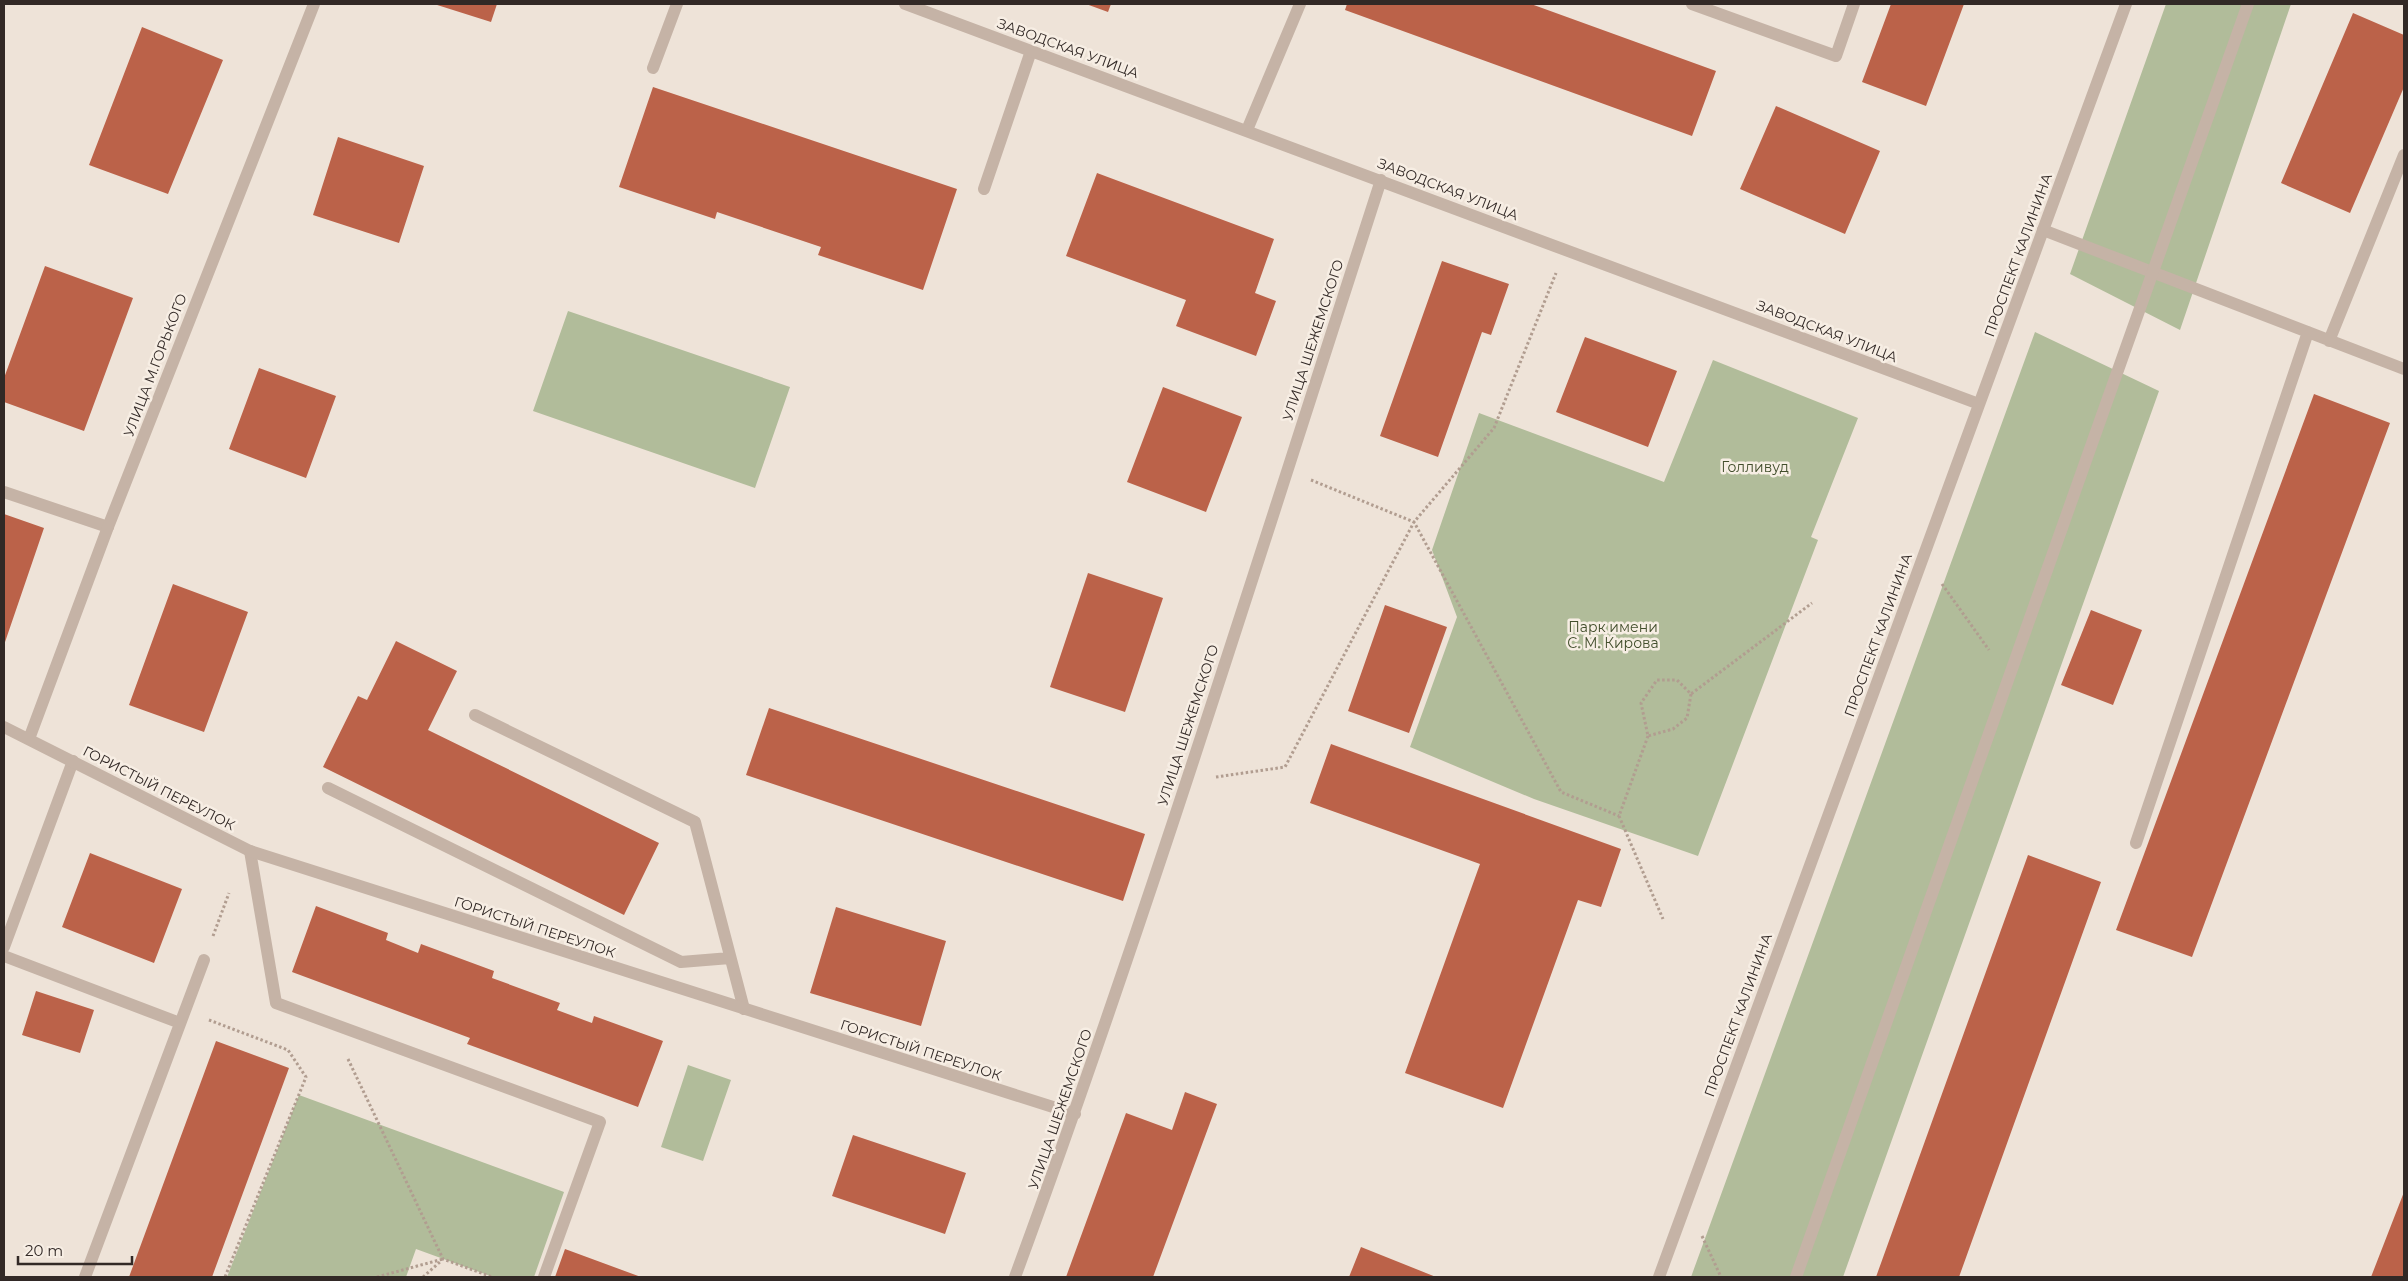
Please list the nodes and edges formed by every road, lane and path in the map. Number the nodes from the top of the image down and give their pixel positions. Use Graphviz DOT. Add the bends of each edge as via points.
graph roads {
  1 [pos="314,4"];
  2 [pos="677,4"];
  3 [pos="905,4"];
  4 [pos="1300,4"];
  5 [pos="1692,4"];
  6 [pos="1854,4"];
  7 [pos="2126,4"];
  8 [pos="2248,4"];
  9 [pos="1032,51"];
  10 [pos="653,68"];
  11 [pos="1247,130"];
  12 [pos="2404,155"];
  13 [pos="1381,180"];
  14 [pos="984,188"];
  15 [pos="2043,230"];
  16 [pos="1565,249"];
  17 [pos="2154,273"];
  18 [pos="2308,332"];
  19 [pos="2329,340"];
  20 [pos="2404,370"];
  21 [pos="1979,404"];
  22 [pos="1287,470"];
  23 [pos="4,492"];
  24 [pos="1414,522"];
  25 [pos="108,528"];
  26 [pos="1923,557"];
  27 [pos="1812,603"];
  28 [pos="2009,678"];
  29 [pos="1691,694"];
  30 [pos="475,715"];
  31 [pos="4,728"];
  32 [pos="1648,736"];
  33 [pos="30,739"];
  34 [pos="73,761"];
  35 [pos="1186,782"];
  36 [pos="328,788"];
  37 [pos="1619,816"];
  38 [pos="2136,843"];
  39 [pos="248,851"];
  40 [pos="1663,919"];
  41 [pos="4,947"];
  42 [pos="4,956"];
  43 [pos="730,958"];
  44 [pos="204,960"];
  45 [pos="744,1009"];
  46 [pos="185,1010"];
  47 [pos="180,1023"];
  48 [pos="331,1024"];
  49 [pos="1075,1114"];
  50 [pos="443,1260"];
  51 [pos="85,1277"];
  52 [pos="225,1277"];
  53 [pos="377,1277"];
  54 [pos="423,1277"];
  55 [pos="492,1277"];
  56 [pos="544,1277"];
  57 [pos="1015,1277"];
  58 [pos="1658,1277"];
  59 [pos="1796,1277"];
  1 -- 25 [label="street, УЛИЦА М.ГОРЬКОГО"];
  2 -- 10 [label="street"];
  3 -- 9 [label="street, ЗАВОДСКАЯ УЛИЦА"];
  4 -- 11 [label="street"];
  5 -- 6 [label="street" via="1836,56"];
  7 -- 15 [label="street, ПРОСПЕКТ КАЛИНИНА"];
  8 -- 17 [label="street"];
  9 -- 11 [label="street, ЗАВОДСКАЯ УЛИЦА"];
  9 -- 14 [label="street"];
  11 -- 13 [label="street, ЗАВОДСКАЯ УЛИЦА"];
  12 -- 19 [label="street"];
  13 -- 16 [label="street, ЗАВОДСКАЯ УЛИЦА"];
  13 -- 22 [label="street, УЛИЦА ШЕЖЕМСКОГО"];
  15 -- 17 [label="street"];
  15 -- 21 [label="street, ПРОСПЕКТ КАЛИНИНА"];
  16 -- 21 [label="street, ЗАВОДСКАЯ УЛИЦА"];
  16 -- 24 [label="path" via="1494,428"];
  17 -- 18 [label="street"];
  17 -- 28 [label="street"];
  18 -- 19 [label="street"];
  18 -- 38 [label="street"];
  19 -- 20 [label="street"];
  21 -- 26 [label="street, ПРОСПЕКТ КАЛИНИНА"];
  22 -- 24 [label="path"];
  22 -- 35 [label="street, УЛИЦА ШЕЖЕМСКОГО"];
  23 -- 25 [label="street"];
  24 -- 35 [label="path" via="1285,767"];
  24 -- 37 [label="path" via="1561,792"];
  25 -- 33 [label="street, УЛИЦА М.ГОРЬКОГО"];
  26 -- 28 [label="path"];
  26 -- 58 [label="street, ПРОСПЕКТ КАЛИНИНА"];
  27 -- 29 [label="path"];
  28 -- 59 [label="street"];
  29 -- 32 [label="path" via="1687,718 1673,729"];
  29 -- 32 [label="path" via="1678,680 1657,680 1641,703"];
  30 -- 43 [label="street" via="695,822"];
  31 -- 33 [label="street, ГОРИСТЫЙ ПЕРЕУЛОК"];
  32 -- 37 [label="path"];
  33 -- 34 [label="street, ГОРИСТЫЙ ПЕРЕУЛОК"];
  34 -- 39 [label="street, ГОРИСТЫЙ ПЕРЕУЛОК"];
  34 -- 41 [label="street"];
  35 -- 49 [label="street, УЛИЦА ШЕЖЕМСКОГО"];
  36 -- 43 [label="street" via="681,962"];
  37 -- 40 [label="path"];
  39 -- 44 [label="path"];
  39 -- 45 [label="street, ГОРИСТЫЙ ПЕРЕУЛОК"];
  39 -- 48 [label="street" via="276,1003"];
  42 -- 47 [label="street"];
  43 -- 45 [label="street"];
  44 -- 46 [label="street"];
  45 -- 49 [label="street, ГОРИСТЫЙ ПЕРЕУЛОК"];
  46 -- 47 [label="street"];
  46 -- 52 [label="path" via="288,1050 306,1077"];
  47 -- 51 [label="street"];
  48 -- 50 [label="path"];
  48 -- 56 [label="street" via="600,1122"];
  49 -- 57 [label="street, УЛИЦА ШЕЖЕМСКОГО"];
  50 -- 53 [label="path"];
  50 -- 54 [label="path"];
  50 -- 55 [label="path"];
}
